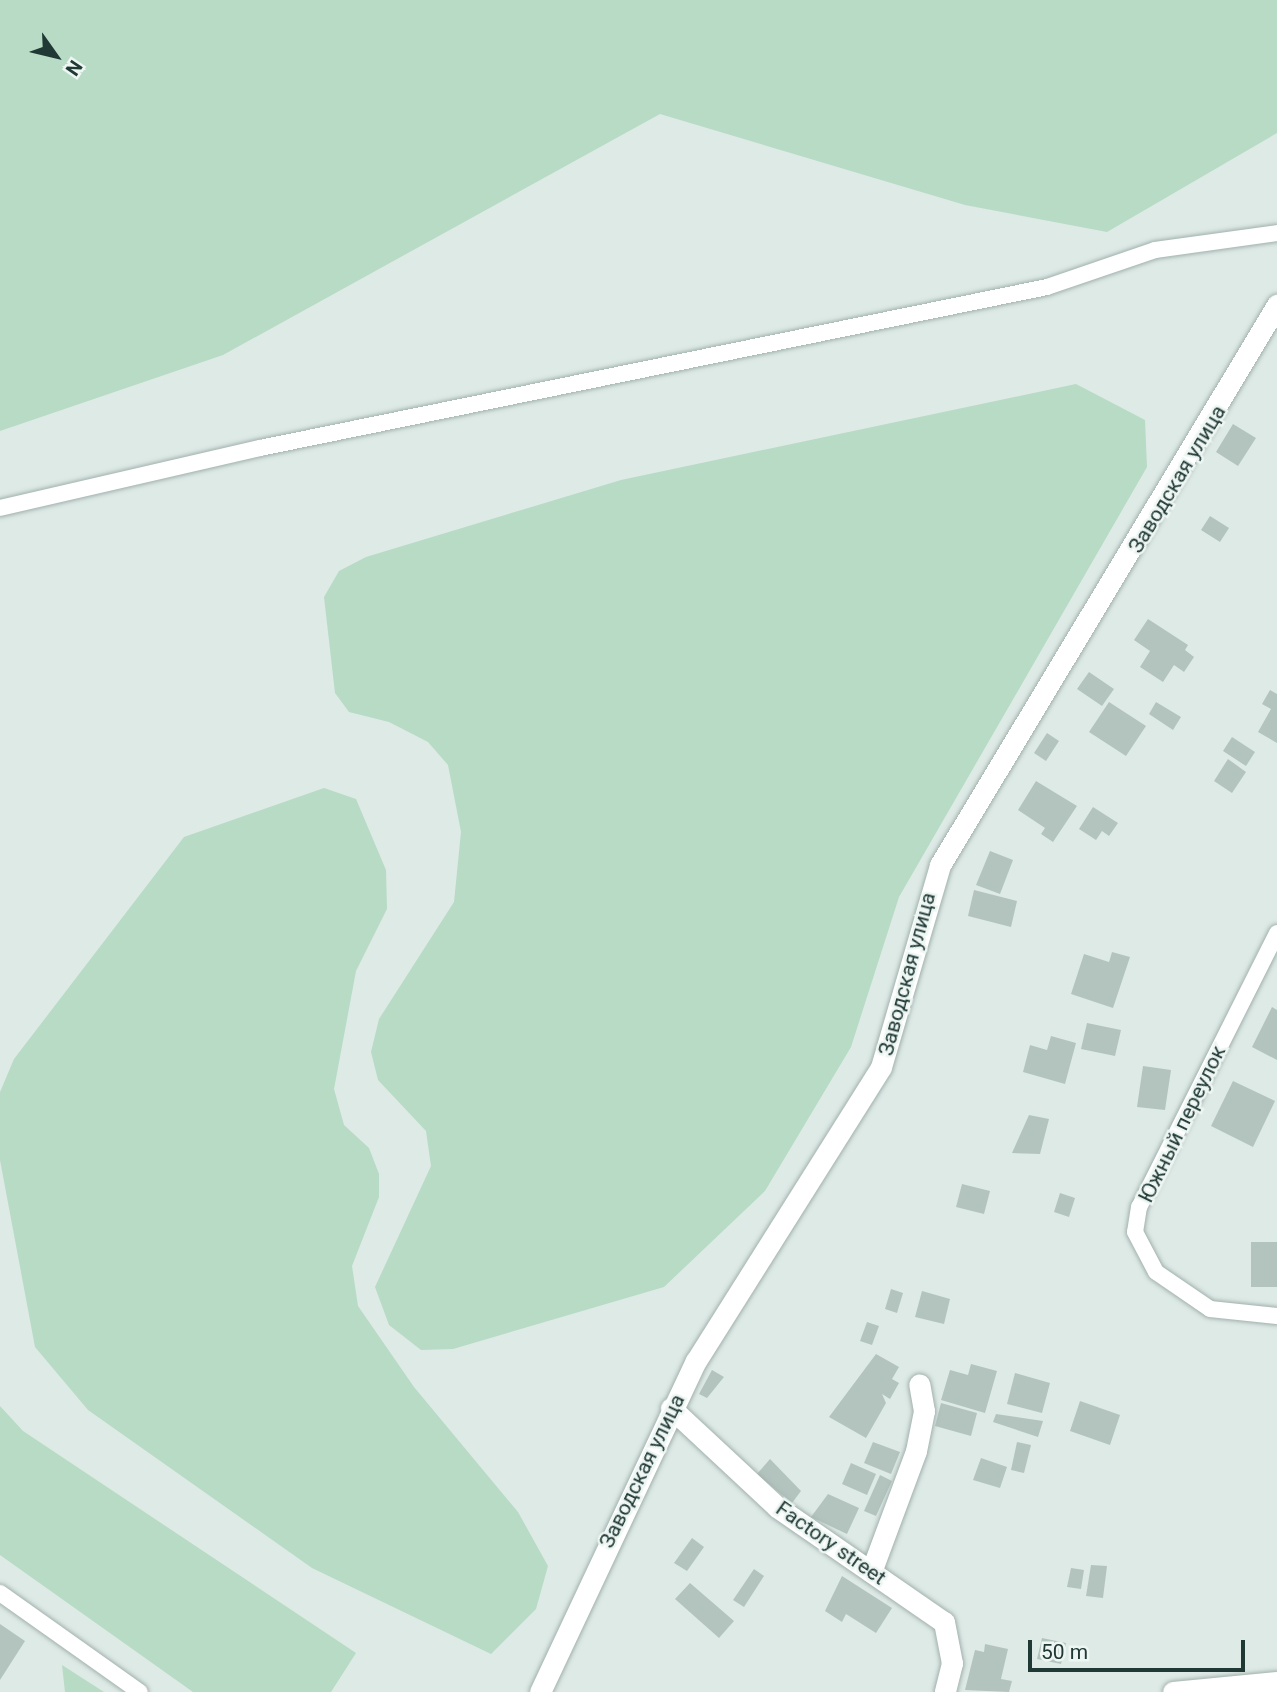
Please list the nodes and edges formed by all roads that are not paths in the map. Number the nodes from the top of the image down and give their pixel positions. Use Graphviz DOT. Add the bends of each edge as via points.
graph roads {
  1 [pos="1277,233"];
  2 [pos="1277,304"];
  3 [pos="0,508"];
  4 [pos="1277,933"];
  5 [pos="1277,1316"];
  6 [pos="919,1384"];
  7 [pos="671,1408"];
  8 [pos="871,1572"];
  9 [pos="0,1593"];
  10 [pos="1277,1682"];
  11 [pos="141,1692"];
  12 [pos="540,1692"];
  13 [pos="945,1692"];
  14 [pos="1173,1692"];
  1 -- 3 [label="lane" via="1155,250 1046,287 260,448"];
  2 -- 7 [label="street, Заводская улица" via="940,865 881,1067"];
  4 -- 5 [label="lane, Южный переулок" via="1139,1207 1135,1232 1156,1272 1210,1309"];
  6 -- 8 [label="street" via="924,1411 919,1439"];
  7 -- 8 [label="street, Factory street" via="777,1507"];
  7 -- 12 [label="street, Заводская улица"];
  8 -- 13 [label="street, Factory street" via="949,1629 952,1663"];
  9 -- 11 [label="lane"];
  10 -- 14 [label="street"];
}
